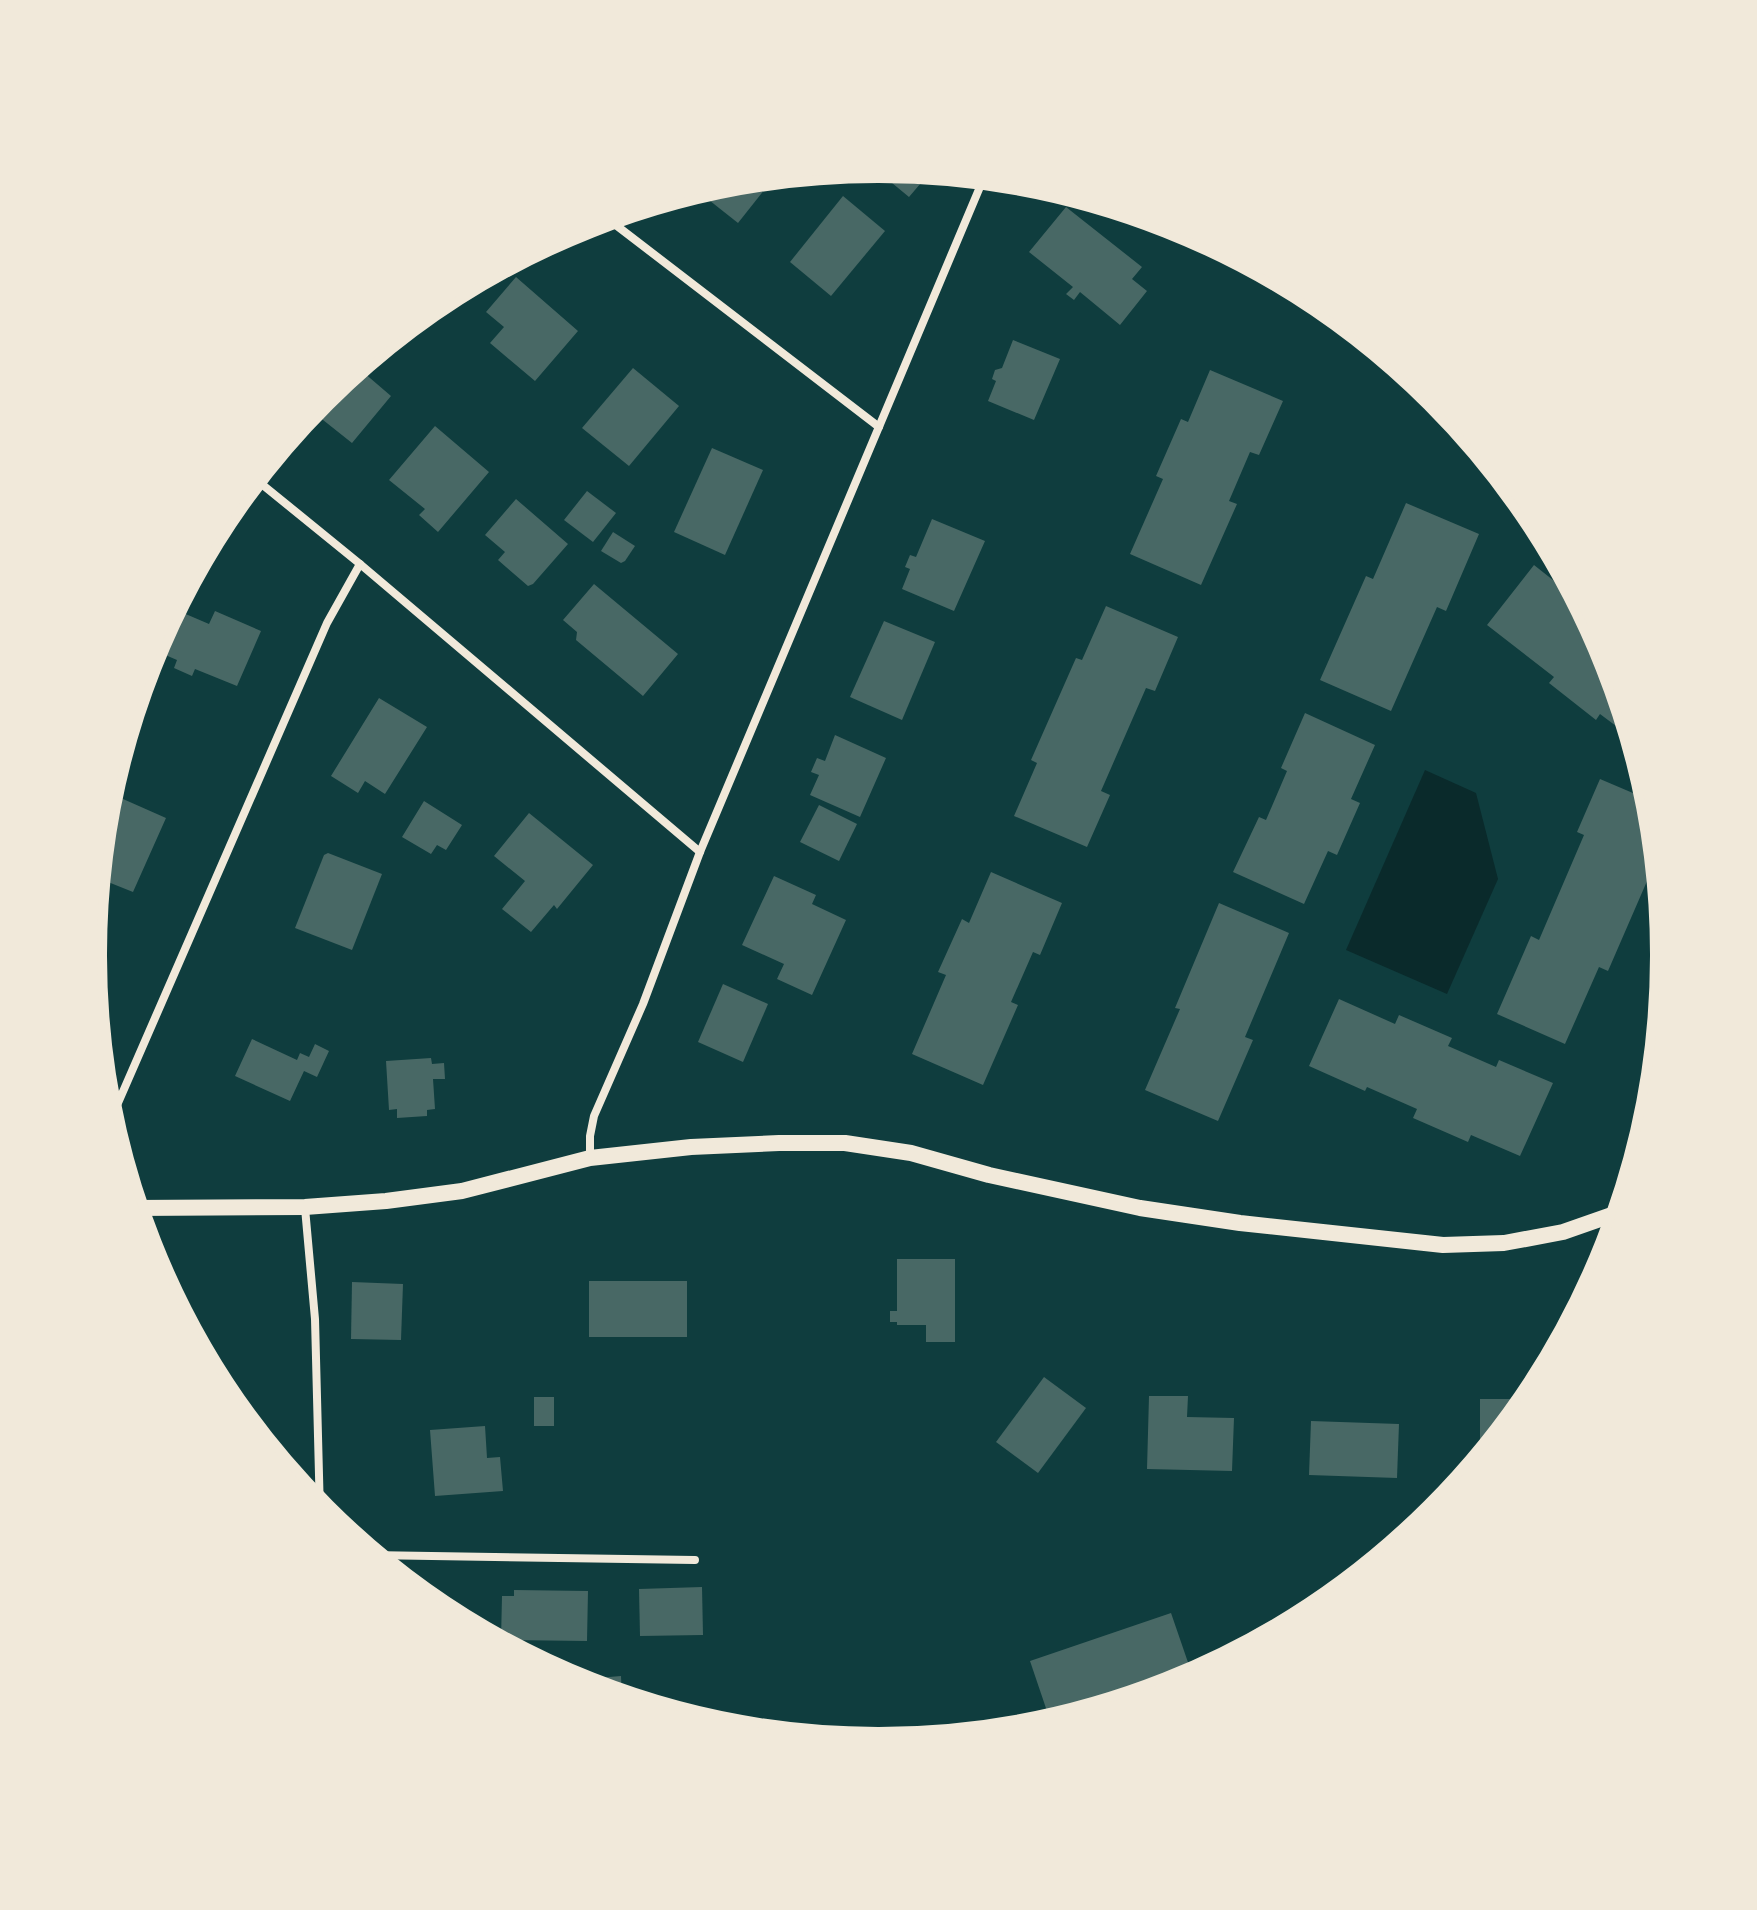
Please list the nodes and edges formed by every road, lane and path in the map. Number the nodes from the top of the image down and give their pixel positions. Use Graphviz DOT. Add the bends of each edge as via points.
graph roads {
  1 [pos="981,185"];
  2 [pos="616,225"];
  3 [pos="879,427"];
  4 [pos="261,483"];
  5 [pos="360,564"];
  6 [pos="700,852"];
  7 [pos="117,1106"];
  8 [pos="590,1158"];
  9 [pos="305,1207"];
  10 [pos="144,1208"];
  11 [pos="1610,1216"];
  12 [pos="319,1494"];
  13 [pos="387,1555"];
  14 [pos="695,1560"];
  1 -- 3 [label="street"];
  2 -- 3 [label="street"];
  3 -- 6 [label="street"];
  4 -- 5 [label="street"];
  5 -- 6 [label="street"];
  5 -- 7 [label="street" via="327,623"];
  6 -- 8 [label="street" via="594,1116"];
  8 -- 9 [label="main road" via="462,1191"];
  8 -- 11 [label="main road" via="691,1147 845,1143 911,1153 1140,1208 1443,1245 1504,1243 1563,1232"];
  9 -- 10 [label="main road"];
  9 -- 12 [label="street" via="315,1319"];
  13 -- 14 [label="street"];
}
